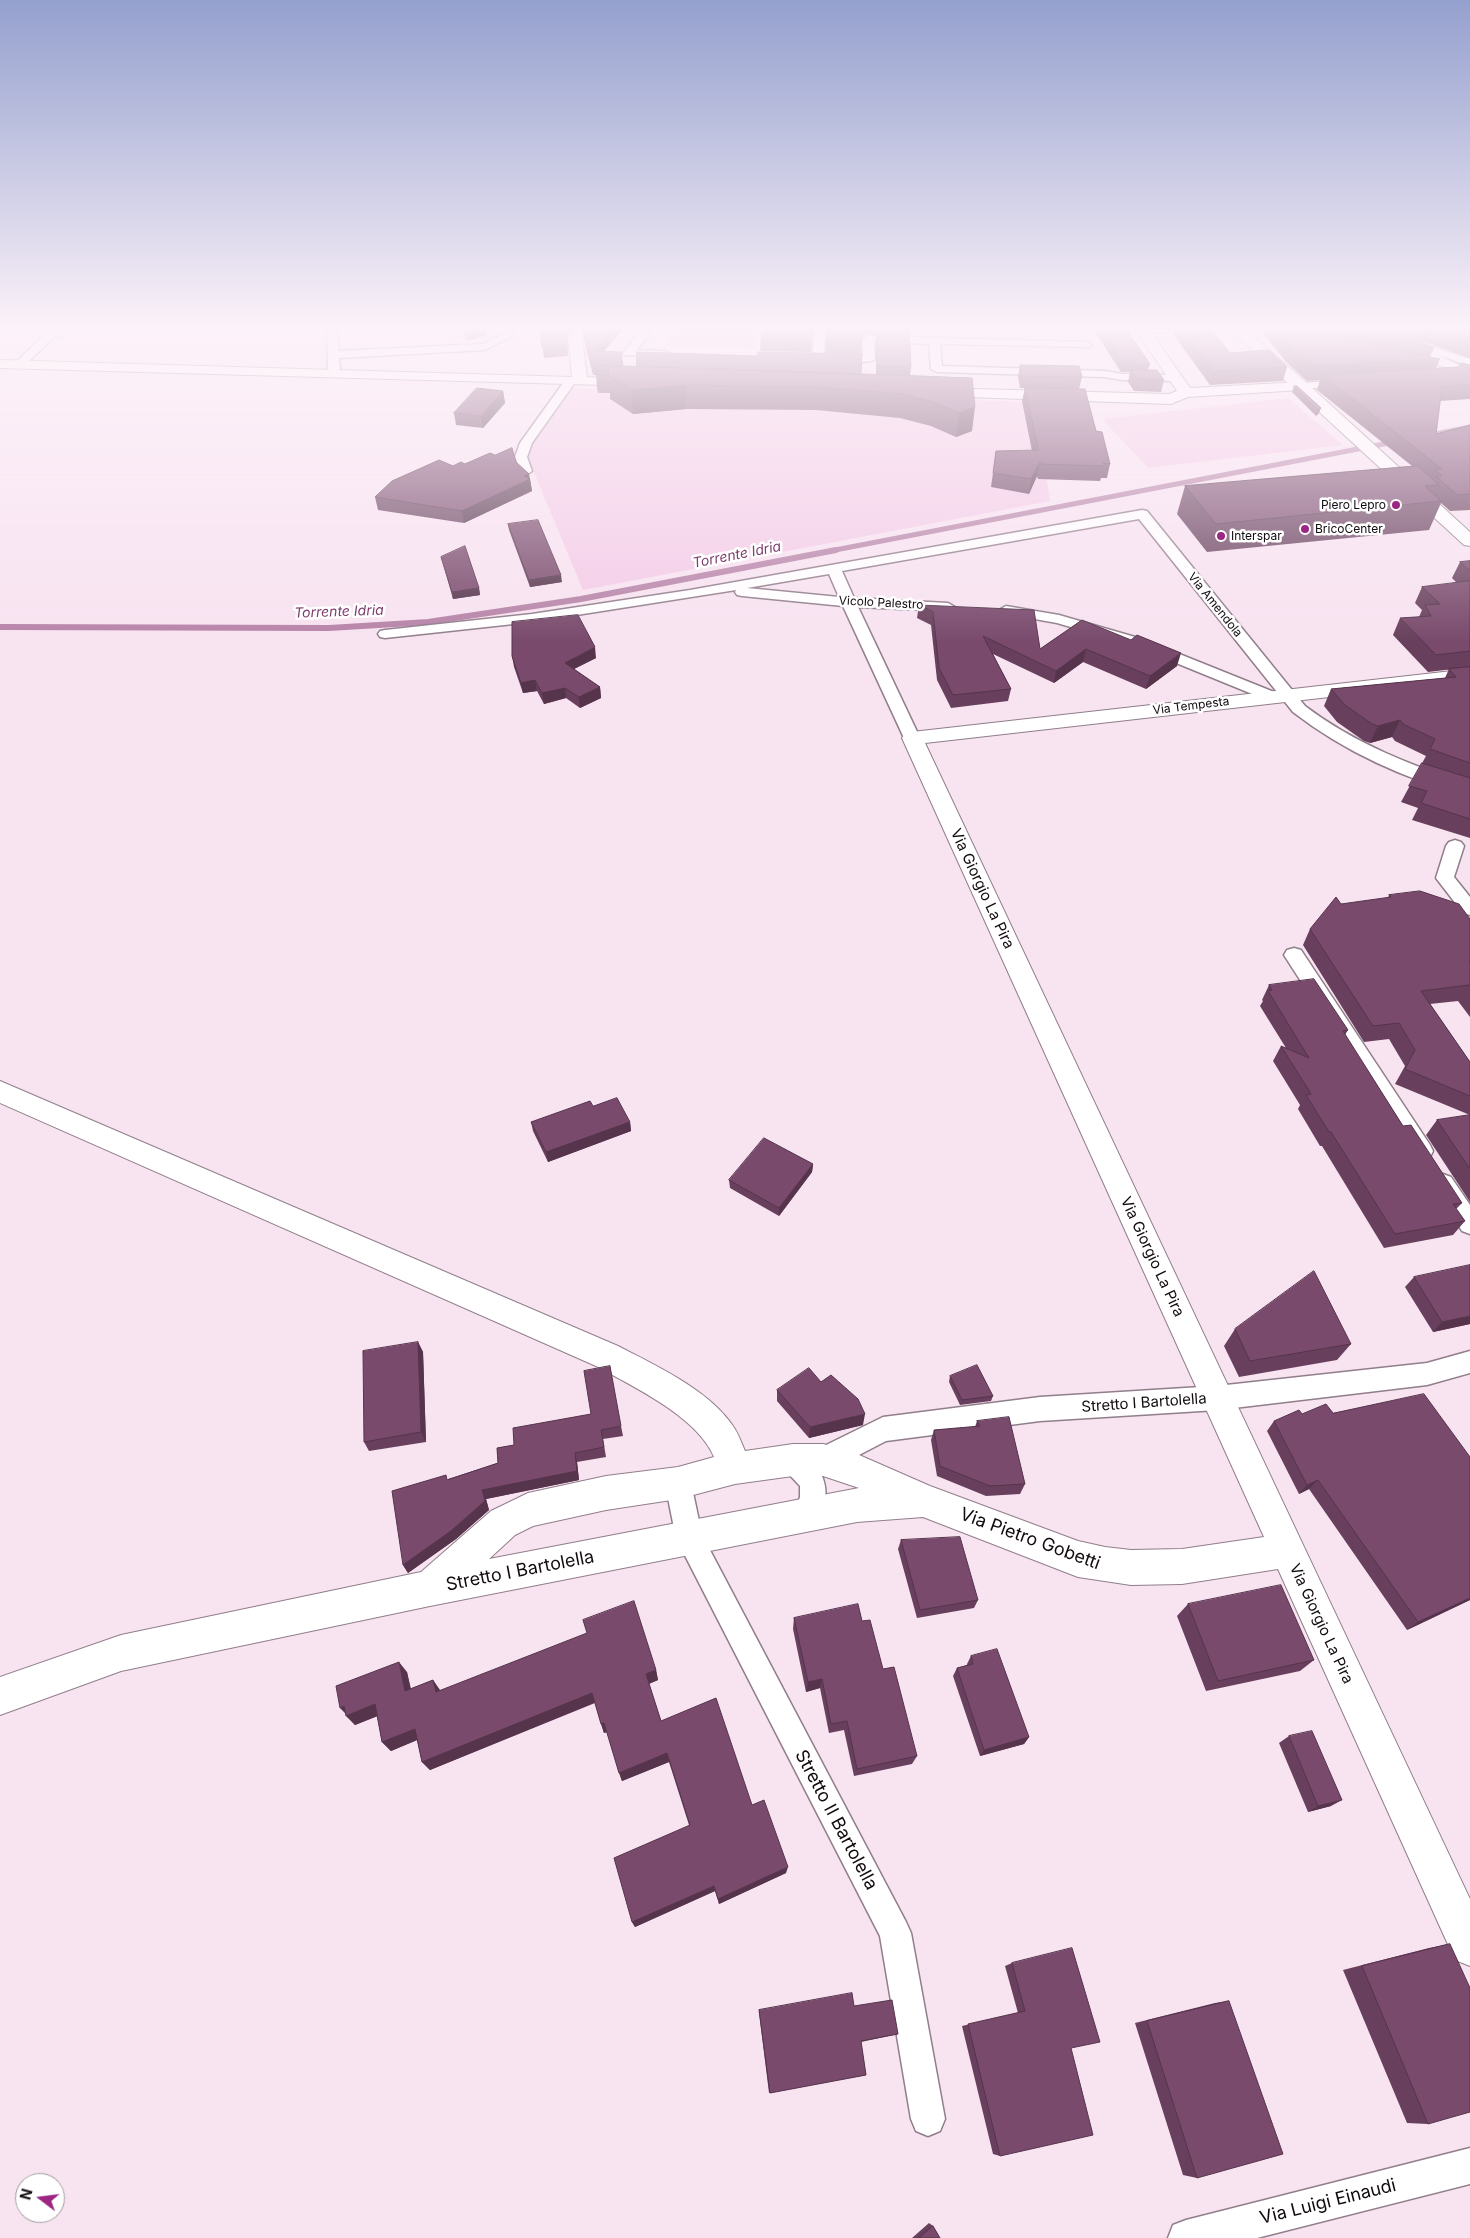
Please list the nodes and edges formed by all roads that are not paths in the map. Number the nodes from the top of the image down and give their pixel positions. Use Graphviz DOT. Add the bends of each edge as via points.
graph roads {
  1 [pos="534,433"];
  2 [pos="1351,433"];
  3 [pos="526,471"];
  4 [pos="1470,542"];
  5 [pos="833,568"];
  6 [pos="715,589"];
  7 [pos="849,602"];
  8 [pos="964,608"];
  9 [pos="992,609"];
  10 [pos="386,634"];
  11 [pos="1470,675"];
  12 [pos="1281,696"];
  13 [pos="912,738"];
  14 [pos="1470,791"];
  15 [pos="1455,846"];
  16 [pos="1470,909"];
  17 [pos="1294,955"];
  18 [pos="0,1091"];
  19 [pos="1470,1224"];
  20 [pos="1470,1362"];
  21 [pos="1217,1398"];
  22 [pos="808,1460"];
  23 [pos="736,1468"];
  24 [pos="678,1483"];
  25 [pos="923,1500"];
  26 [pos="807,1514"];
  27 [pos="689,1538"];
  28 [pos="1287,1550"];
  29 [pos="430,1588"];
  30 [pos="0,1696"];
  31 [pos="1470,1945"];
  32 [pos="928,2119"];
  33 [pos="1470,2166"];
  34 [pos="1186,2238"];
  1 -- 3 [label="street" via="521,457"];
  2 -- 4 [label="street"];
  5 -- 6 [label="street"];
  5 -- 7 [label="street, Via Giorgio La Pira"];
  5 -- 12 [label="street, Via Amendola" via="1142,514"];
  6 -- 7 [label="street, Vicolo Palestro"];
  6 -- 10 [label="street" via="532,618"];
  7 -- 8 [label="street, Vicolo Palestro"];
  7 -- 13 [label="street, Via Giorgio La Pira"];
  9 -- 12 [label="street" via="1059,619 1137,642"];
  11 -- 12 [label="street, Via Tempesta"];
  12 -- 13 [label="street, Via Tempesta"];
  12 -- 14 [label="street, Via Amendola" via="1360,750"];
  13 -- 21 [label="street, Via Giorgio La Pira"];
  15 -- 16 [label="street" via="1445,878"];
  17 -- 19 [label="street"];
  18 -- 23 [label="street" via="607,1356 675,1396 709,1422 721,1437"];
  20 -- 21 [label="street, Stretto I Bartolella" via="1427,1374"];
  21 -- 22 [label="street, Stretto I Bartolella" via="1040,1409 883,1429"];
  21 -- 28 [label="street, Via Giorgio La Pira"];
  22 -- 23 [label="street, Stretto I Bartolella"];
  22 -- 25 [label="street, Stretto I Bartolella" via="850,1467"];
  22 -- 26 [label="street" via="814,1497"];
  23 -- 24 [label="street, Stretto I Bartolella"];
  24 -- 27 [label="street, Stretto II Bartolella"];
  24 -- 29 [label="street, Stretto I Bartolella" via="606,1493 528,1510 503,1524"];
  25 -- 26 [label="street, Stretto I Bartolella" via="857,1505"];
  25 -- 28 [label="street, Via Pietro Gobetti" via="1078,1559 1130,1569 1159,1570"];
  26 -- 27 [label="street, Stretto I Bartolella"];
  27 -- 29 [label="street, Stretto I Bartolella"];
  27 -- 32 [label="street, Stretto II Bartolella" via="895,1933"];
  28 -- 31 [label="street, Via Giorgio La Pira"];
  29 -- 30 [label="street" via="122,1653"];
  33 -- 34 [label="street, Via Luigi Einaudi"];
}
